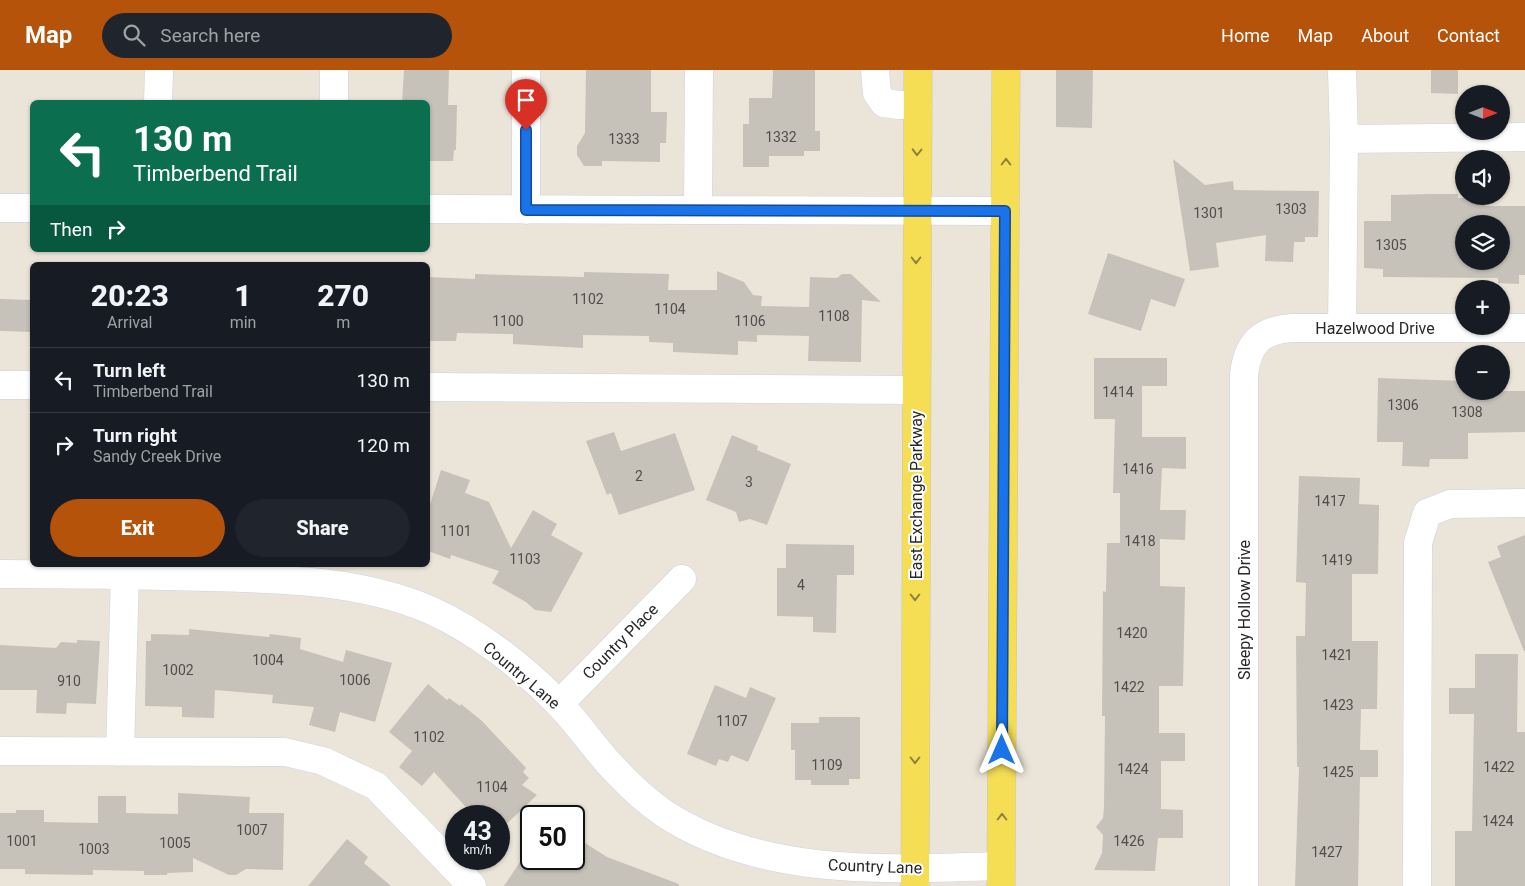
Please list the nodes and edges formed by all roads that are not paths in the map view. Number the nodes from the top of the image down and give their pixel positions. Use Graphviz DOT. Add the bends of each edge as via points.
graph roads {
  1 [pos="159,70"];
  2 [pos="334,70"];
  3 [pos="526,70"];
  4 [pos="699,70"];
  5 [pos="875,70"];
  6 [pos="918,70"];
  7 [pos="1006,70"];
  8 [pos="1342,70"];
  9 [pos="158,100"];
  10 [pos="334,100"];
  11 [pos="918,104"];
  12 [pos="1525,137"];
  13 [pos="1344,139"];
  14 [pos="0,208"];
  15 [pos="30,208"];
  16 [pos="430,209"];
  17 [pos="526,210"];
  18 [pos="698,210"];
  19 [pos="916,211"];
  20 [pos="1005,211"];
  21 [pos="1342,328"];
  22 [pos="1525,328"];
  23 [pos="1259,339"];
  24 [pos="0,385"];
  25 [pos="30,385"];
  26 [pos="430,387"];
  27 [pos="916,390"];
  28 [pos="1525,504"];
  29 [pos="0,574"];
  30 [pos="125,574"];
  31 [pos="682,579"];
  32 [pos="559,704"];
  33 [pos="0,751"];
  34 [pos="120,752"];
  35 [pos="1001,876"];
  36 [pos="868,877"];
  37 [pos="915,877"];
  38 [pos="472,886"];
  39 [pos="1244,886"];
  40 [pos="1417,886"];
  1 -- 9 [label="street"];
  2 -- 10 [label="street"];
  3 -- 17 [label="street"];
  4 -- 18 [label="street"];
  5 -- 11 [label="street" via="877,93 884,103"];
  6 -- 11 [label="main road, East Exchange Parkway"];
  20 -- 7 [label="main road, one-way"];
  8 -- 13 [label="street"];
  11 -- 19 [label="main road, East Exchange Parkway, one-way"];
  12 -- 13 [label="street"];
  13 -- 21 [label="street"];
  14 -- 15 [label="street"];
  16 -- 17 [label="street"];
  17 -- 18 [label="street"];
  18 -- 19 [label="street"];
  19 -- 20 [label="street"];
  19 -- 27 [label="main road, East Exchange Parkway, one-way"];
  35 -- 20 [label="main road, one-way"];
  21 -- 22 [label="street, Hazelwood Drive"];
  21 -- 23 [label="street, Hazelwood Drive" via="1277,329"];
  23 -- 39 [label="street, Sleepy Hollow Drive" via="1246,359 1244,374"];
  24 -- 25 [label="street"];
  26 -- 27 [label="street"];
  27 -- 37 [label="main road, East Exchange Parkway, one-way"];
  28 -- 40 [label="street" via="1450,504 1427,513 1418,543"];
  29 -- 30 [label="street, Country Lane"];
  30 -- 32 [label="street, Country Lane" via="292,580 353,586 400,599 432,611 471,634 512,662"];
  30 -- 34 [label="street"];
  31 -- 32 [label="street, Country Place"];
  32 -- 36 [label="street, Country Lane" via="618,774 664,813 703,834 749,850"];
  33 -- 34 [label="street"];
  34 -- 38 [label="street" via="285,752 322,761 376,786"];
  35 -- 37 [label="street, Country Lane"];
  36 -- 37 [label="street, Country Lane"];
}
